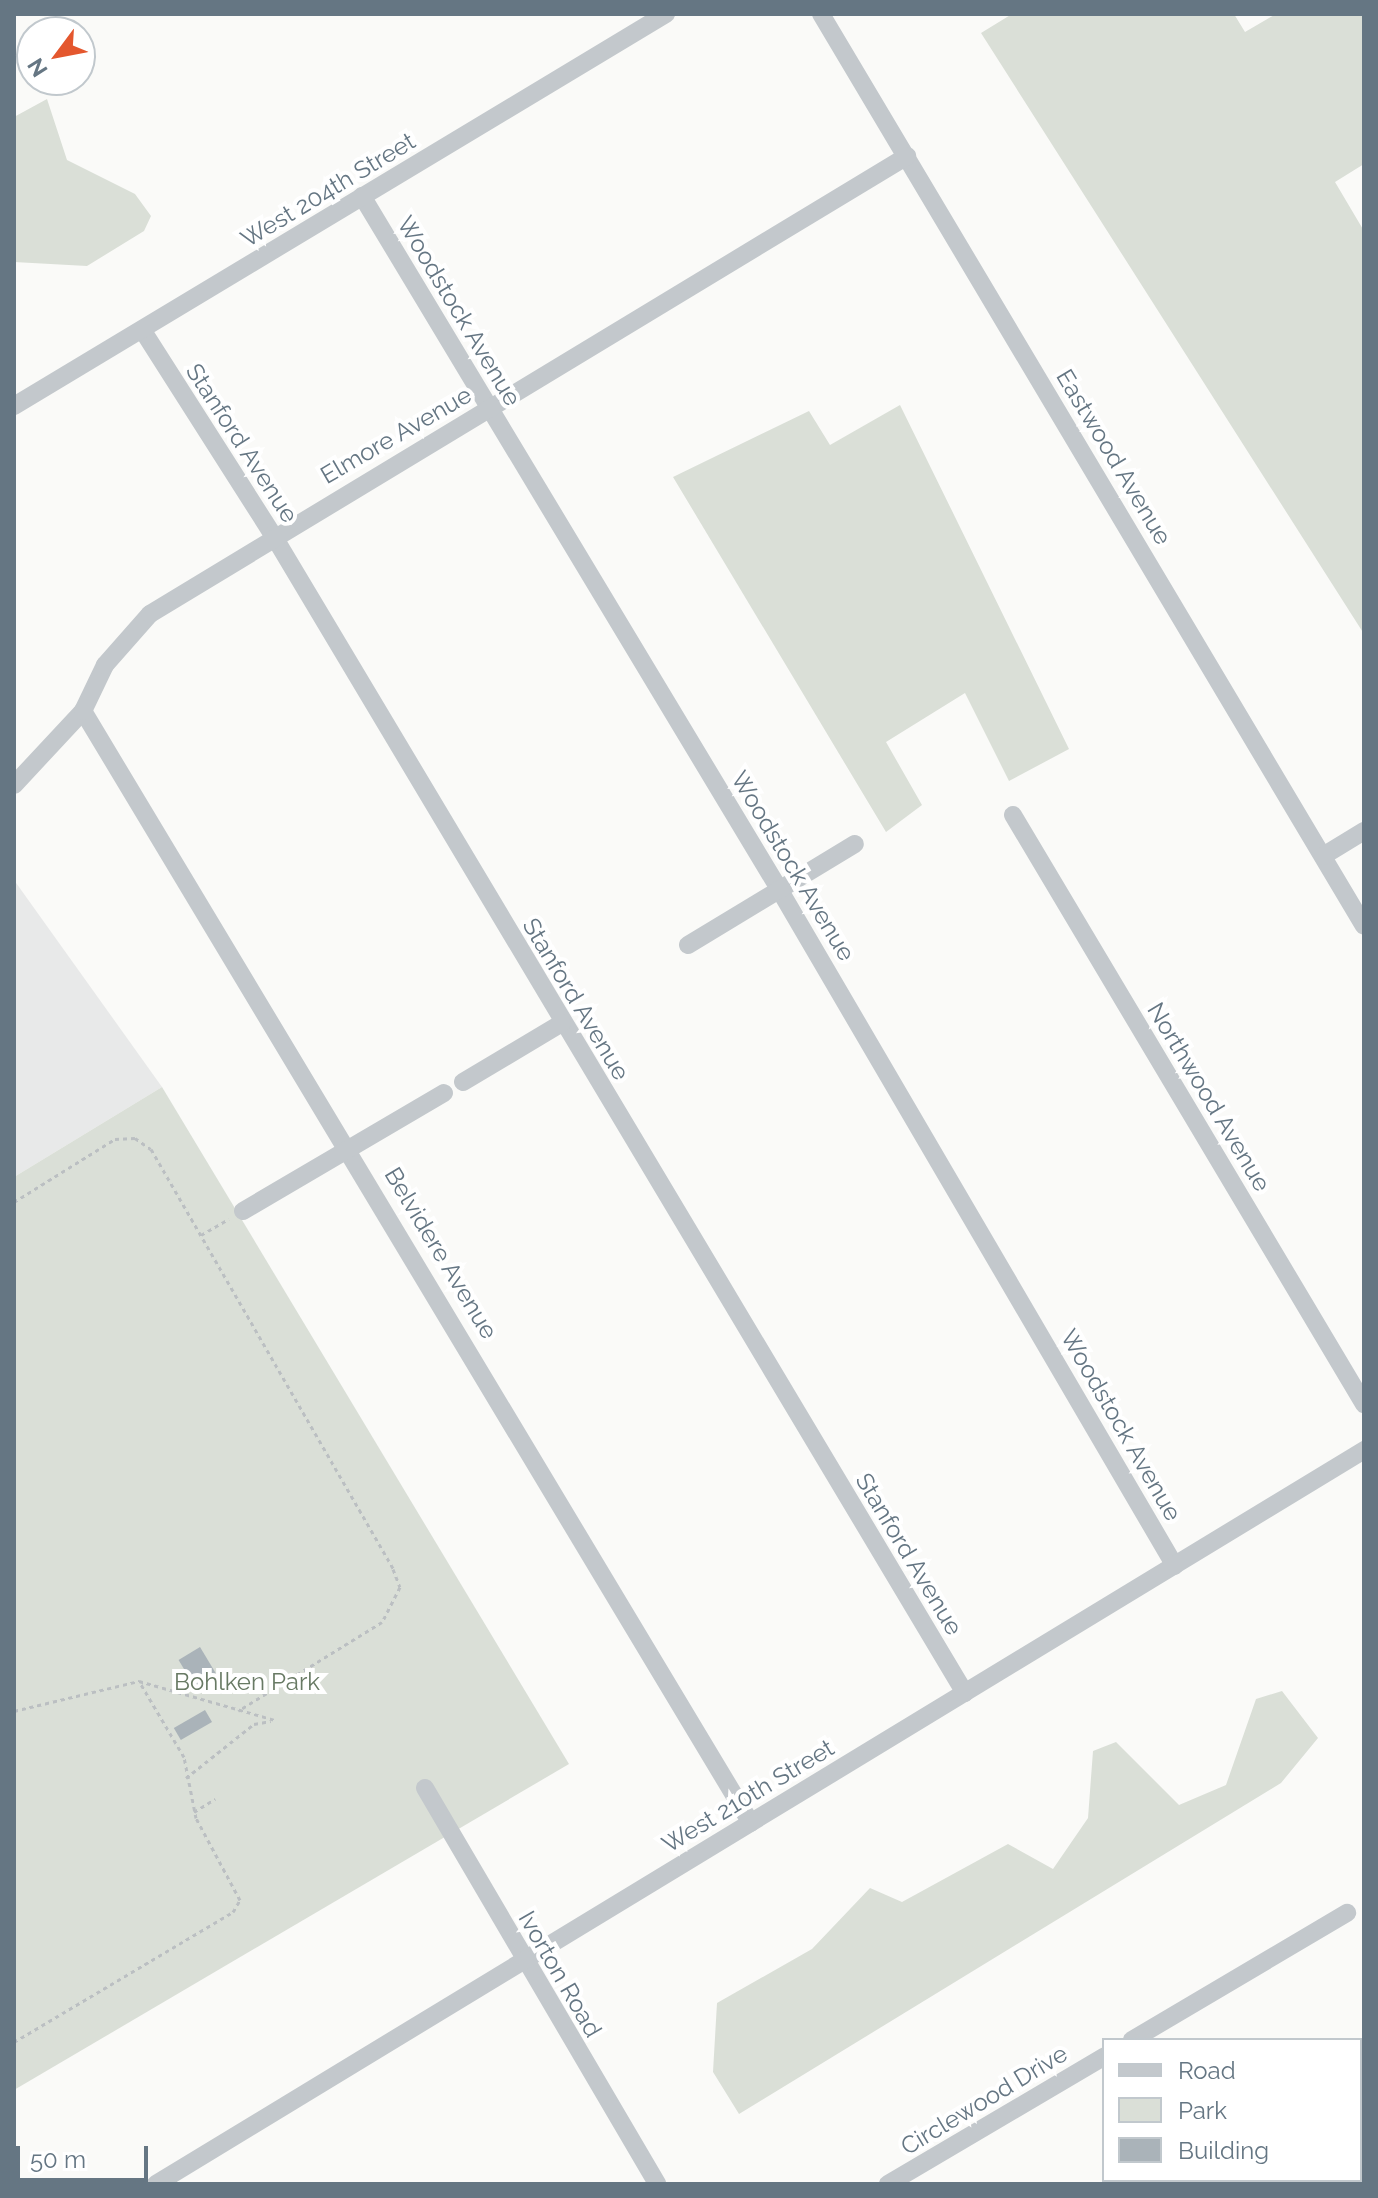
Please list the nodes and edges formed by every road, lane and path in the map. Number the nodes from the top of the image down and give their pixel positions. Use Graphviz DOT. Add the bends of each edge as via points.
graph roads {
  1 [pos="666,14"];
  2 [pos="821,14"];
  3 [pos="907,156"];
  4 [pos="362,196"];
  5 [pos="143,331"];
  6 [pos="14,406"];
  7 [pos="490,408"];
  8 [pos="273,535"];
  9 [pos="83,711"];
  10 [pos="14,785"];
  11 [pos="1013,815"];
  12 [pos="1364,831"];
  13 [pos="855,844"];
  14 [pos="1323,856"];
  15 [pos="779,889"];
  16 [pos="1364,926"];
  17 [pos="688,945"];
  18 [pos="562,1023"];
  19 [pos="463,1082"];
  20 [pos="444,1093"];
  21 [pos="350,1147"];
  22 [pos="14,1202"];
  23 [pos="243,1211"];
  24 [pos="201,1235"];
  25 [pos="1364,1404"];
  26 [pos="1364,1450"];
  27 [pos="1175,1566"];
  28 [pos="139,1681"];
  29 [pos="965,1693"];
  30 [pos="14,1711"];
  31 [pos="238,1711"];
  32 [pos="186,1778"];
  33 [pos="425,1788"];
  34 [pos="215,1799"];
  35 [pos="194,1812"];
  36 [pos="751,1823"];
  37 [pos="1347,1913"];
  38 [pos="523,1960"];
  39 [pos="1135,2038"];
  40 [pos="14,2042"];
  41 [pos="1102,2058"];
  42 [pos="156,2184"];
  43 [pos="657,2184"];
  44 [pos="888,2184"];
  1 -- 4 [label="street, West 204th Street"];
  2 -- 3 [label="street, Eastwood Avenue"];
  3 -- 7 [label="street, Elmore Avenue"];
  3 -- 14 [label="street, Eastwood Avenue"];
  4 -- 5 [label="street, West 204th Street"];
  4 -- 7 [label="street, Woodstock Avenue"];
  5 -- 6 [label="street, West 204th Street"];
  5 -- 8 [label="street, Stanford Avenue"];
  7 -- 8 [label="street, Elmore Avenue"];
  7 -- 15 [label="street, Woodstock Avenue"];
  8 -- 9 [label="street, Elmore Avenue" via="150,614 105,665"];
  8 -- 18 [label="street, Stanford Avenue"];
  9 -- 10 [label="street, Elmore Avenue"];
  9 -- 21 [label="street, Belvidere Avenue"];
  11 -- 25 [label="street, Northwood Avenue"];
  12 -- 14 [label="street"];
  13 -- 15 [label="street"];
  14 -- 16 [label="street, Eastwood Avenue"];
  15 -- 17 [label="street"];
  15 -- 27 [label="street, Woodstock Avenue"];
  18 -- 19 [label="street"];
  18 -- 29 [label="street, Stanford Avenue"];
  20 -- 21 [label="street"];
  21 -- 23 [label="street"];
  21 -- 36 [label="street, Belvidere Avenue"];
  22 -- 24 [label="path" via="115,1139 135,1138 151,1149"];
  23 -- 24 [label="path"];
  24 -- 31 [label="path" via="400,1587 382,1622"];
  26 -- 27 [label="street, West 210th Street"];
  27 -- 29 [label="street, West 210th Street"];
  28 -- 30 [label="path"];
  28 -- 31 [label="path"];
  28 -- 32 [label="path" via="184,1757"];
  29 -- 36 [label="street, West 210th Street"];
  31 -- 32 [label="path" via="275,1720 254,1724"];
  32 -- 35 [label="path"];
  33 -- 38 [label="street, Ivorton Road"];
  34 -- 35 [label="path"];
  35 -- 40 [label="path" via="238,1889 233,1912"];
  36 -- 38 [label="street, West 210th Street"];
  37 -- 39 [label="street"];
  38 -- 42 [label="street, West 210th Street"];
  38 -- 43 [label="street, Ivorton Road"];
  41 -- 44 [label="street, Circlewood Drive"];
}
